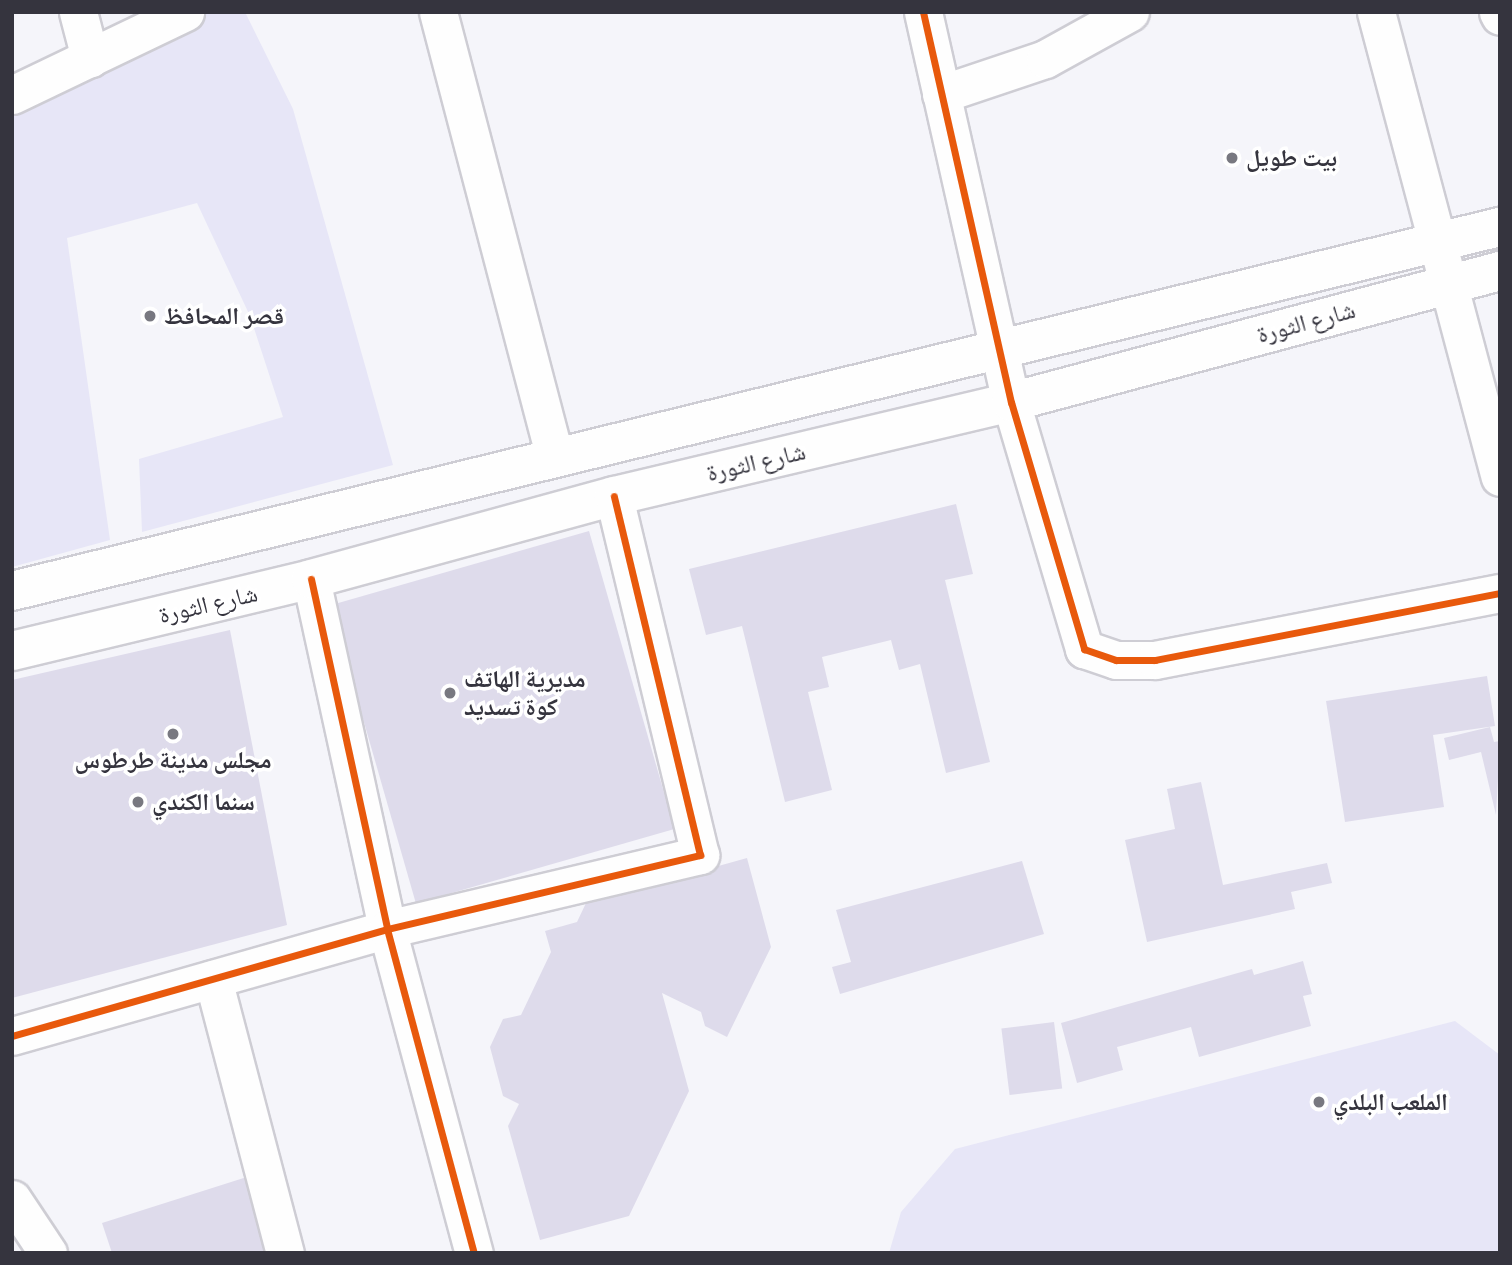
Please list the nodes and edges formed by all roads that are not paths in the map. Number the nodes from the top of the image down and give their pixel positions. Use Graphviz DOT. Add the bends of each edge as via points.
graph roads {
  1 [pos="78,12"];
  2 [pos="185,12"];
  3 [pos="438,12"];
  4 [pos="923,12"];
  5 [pos="1130,12"];
  6 [pos="1376,12"];
  7 [pos="90,58"];
  8 [pos="941,94"];
  9 [pos="12,95"];
  10 [pos="1500,227"];
  11 [pos="1437,242"];
  12 [pos="1500,271"];
  13 [pos="1450,282"];
  14 [pos="1003,351"];
  15 [pos="1011,402"];
  16 [pos="555,457"];
  17 [pos="1500,477"];
  18 [pos="614,496"];
  19 [pos="311,579"];
  20 [pos="12,591"];
  21 [pos="1500,593"];
  22 [pos="12,651"];
  23 [pos="387,929"];
  24 [pos="213,979"];
  25 [pos="12,1036"];
  26 [pos="12,1199"];
  27 [pos="48,1253"];
  28 [pos="285,1253"];
  29 [pos="474,1253"];
  1 -- 7 [label="street"];
  2 -- 7 [label="street"];
  3 -- 16 [label="street"];
  4 -- 8 [label="street"];
  5 -- 8 [label="street" via="1045,59"];
  6 -- 11 [label="street"];
  7 -- 9 [label="street"];
  8 -- 14 [label="street"];
  10 -- 11 [label="main road, شارع الثورة"];
  11 -- 13 [label="street"];
  11 -- 14 [label="main road, شارع الثورة"];
  12 -- 13 [label="main road, شارع الثورة"];
  13 -- 15 [label="main road, شارع الثورة"];
  13 -- 17 [label="street"];
  14 -- 15 [label="street"];
  14 -- 16 [label="main road, شارع الثورة"];
  15 -- 18 [label="main road, شارع الثورة"];
  15 -- 21 [label="street" via="1084,649 1116,660 1156,660"];
  16 -- 20 [label="main road, شارع الثورة"];
  18 -- 19 [label="main road, شارع الثورة"];
  18 -- 23 [label="street" via="699,855"];
  19 -- 22 [label="main road, شارع الثورة"];
  19 -- 23 [label="street"];
  23 -- 24 [label="street"];
  23 -- 29 [label="street"];
  24 -- 25 [label="street"];
  24 -- 28 [label="street"];
  26 -- 27 [label="street"];
}
